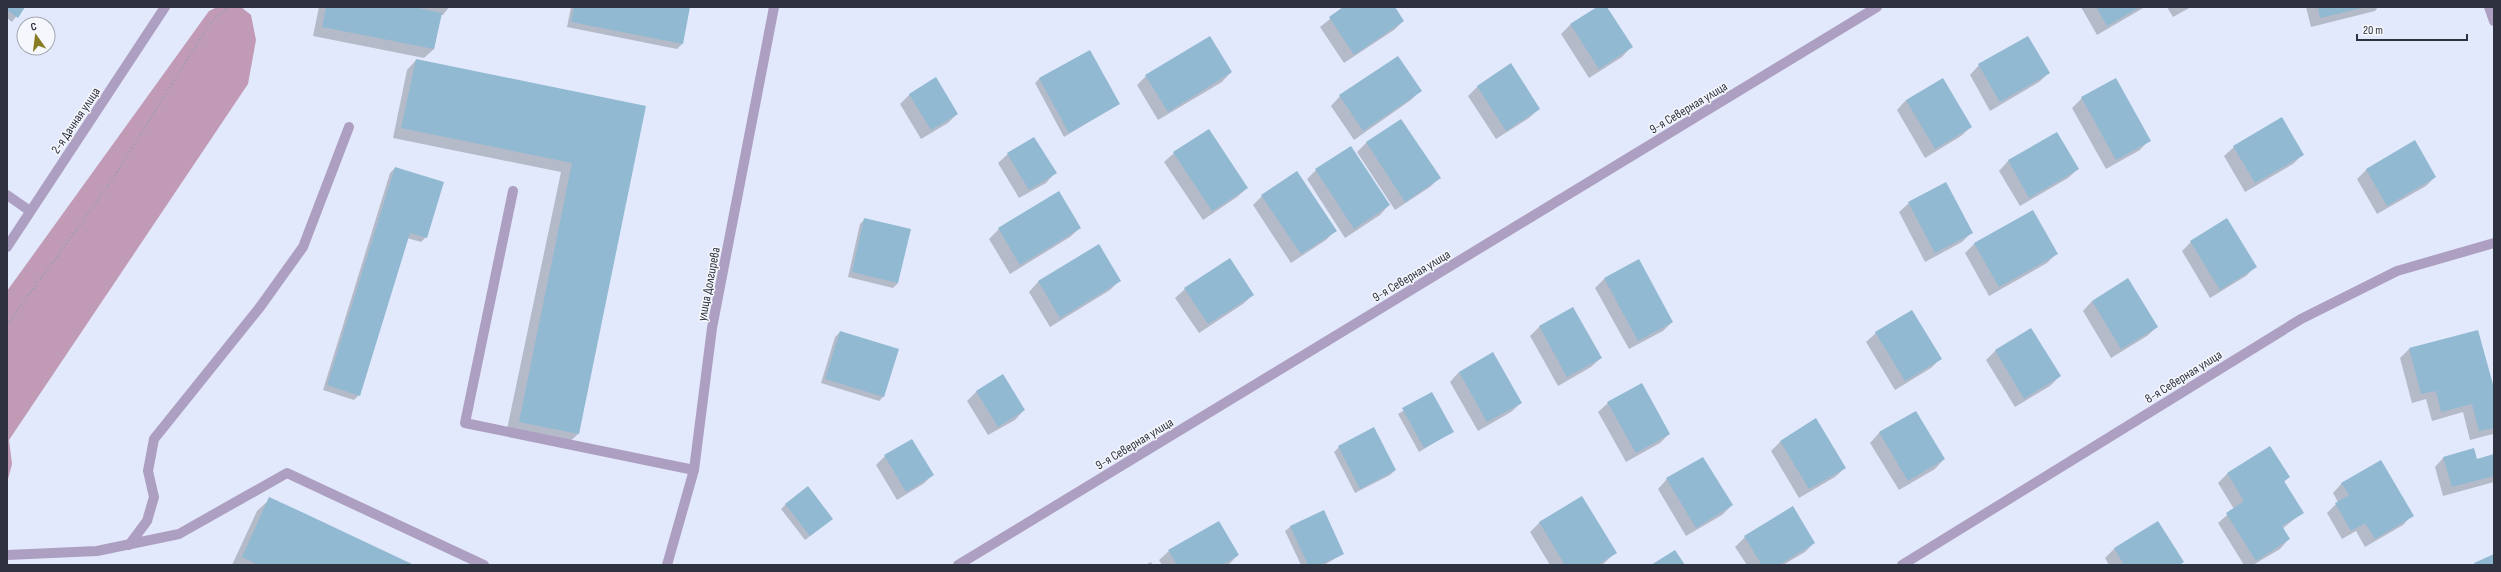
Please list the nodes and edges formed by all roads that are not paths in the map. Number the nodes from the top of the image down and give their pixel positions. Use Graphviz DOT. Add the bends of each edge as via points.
graph roads {
  1 [pos="165,7"];
  2 [pos="774,7"];
  3 [pos="1877,7"];
  4 [pos="2489,7"];
  5 [pos="2494,21"];
  6 [pos="349,127"];
  7 [pos="513,191"];
  8 [pos="7,195"];
  9 [pos="30,211"];
  10 [pos="2494,243"];
  11 [pos="7,247"];
  12 [pos="694,470"];
  13 [pos="129,545"];
  14 [pos="7,555"];
  15 [pos="484,565"];
  16 [pos="667,565"];
  17 [pos="958,565"];
  18 [pos="1902,565"];
  1 -- 9 [label="street, 2-я Дачная улица"];
  2 -- 12 [label="street, улица Долгирева" via="712,328"];
  3 -- 17 [label="street, 9-я Северная улица"];
  4 -- 5 [label="street"];
  6 -- 13 [label="street" via="303,247 260,307 154,439 148,471 154,497 147,520"];
  7 -- 12 [label="street" via="465,424"];
  8 -- 9 [label="street"];
  9 -- 11 [label="street, 2-я Дачная улица"];
  10 -- 18 [label="street, 8-я Северная улица" via="2397,271 2301,319"];
  12 -- 16 [label="street, улица Долгирева"];
  13 -- 14 [label="street" via="97,551"];
  13 -- 15 [label="street" via="179,534 287,473"];
}
